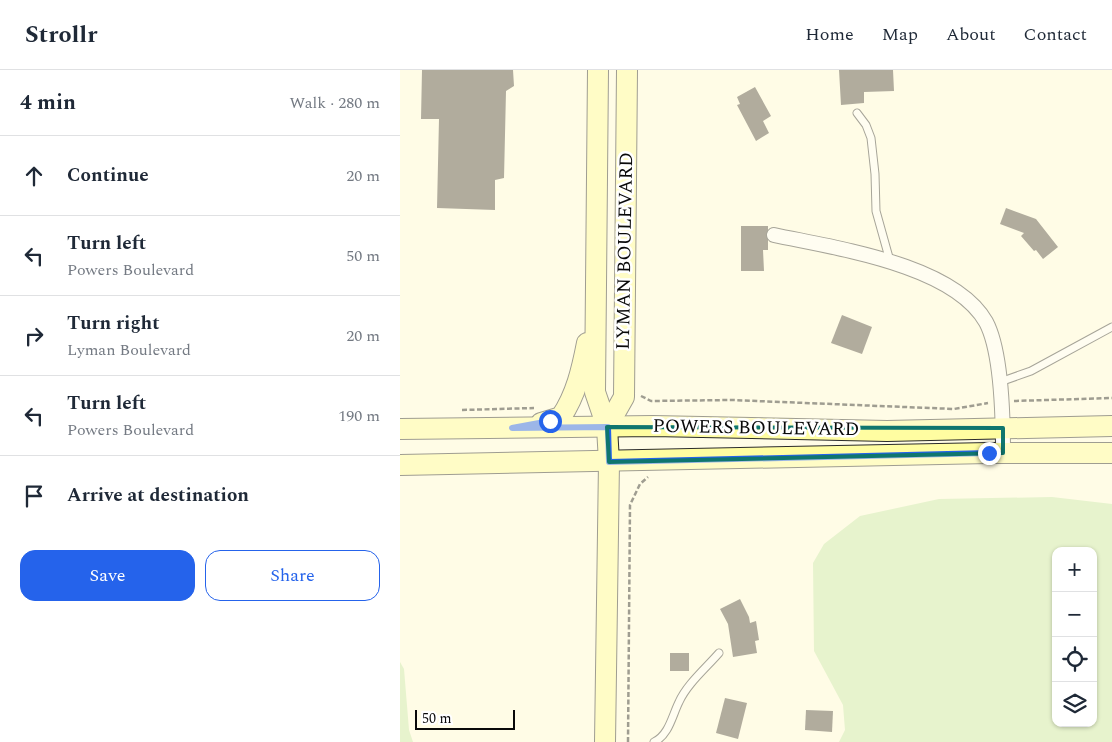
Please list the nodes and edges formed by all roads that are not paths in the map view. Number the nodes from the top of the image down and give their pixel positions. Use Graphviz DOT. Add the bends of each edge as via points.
graph roads {
  1 [pos="598,70"];
  2 [pos="627,70"];
  3 [pos="857,113"];
  4 [pos="774,235"];
  5 [pos="890,261"];
  6 [pos="595,299"];
  7 [pos="1112,327"];
  8 [pos="1000,382"];
  9 [pos="1112,426"];
  10 [pos="608,427"];
  11 [pos="512,428"];
  12 [pos="1003,428"];
  13 [pos="400,429"];
  14 [pos="1003,453"];
  15 [pos="1112,453"];
  16 [pos="609,462"];
  17 [pos="400,465"];
  18 [pos="719,654"];
  19 [pos="605,742"];
  20 [pos="654,742"];
  1 -- 6 [label="main road, LYMAN BOULEVARD"];
  2 -- 10 [label="main road, LYMAN BOULEVARD" via="624,397"];
  3 -- 5 [label="lane" via="872,138 876,212"];
  4 -- 5 [label="street"];
  5 -- 8 [label="street" via="931,278 973,305 986,322 993,340"];
  6 -- 10 [label="main road, LYMAN BOULEVARD" via="594,392"];
  6 -- 11 [label="main road" via="587,344 570,405 562,417"];
  7 -- 8 [label="lane" via="1031,371"];
  8 -- 12 [label="street"];
  9 -- 12 [label="main road, POWERS BOULEVARD"];
  10 -- 11 [label="main road, POWERS BOULEVARD"];
  10 -- 12 [label="main road, POWERS BOULEVARD" via="887,431"];
  10 -- 16 [label="main road, LYMAN BOULEVARD"];
  11 -- 13 [label="main road, POWERS BOULEVARD"];
  12 -- 14 [label="street"];
  14 -- 15 [label="main road, POWERS BOULEVARD"];
  14 -- 16 [label="main road, POWERS BOULEVARD"];
  16 -- 17 [label="main road, POWERS BOULEVARD"];
  16 -- 19 [label="main road, LYMAN BOULEVARD"];
  18 -- 20 [label="lane" via="687,689 663,736"];
}
